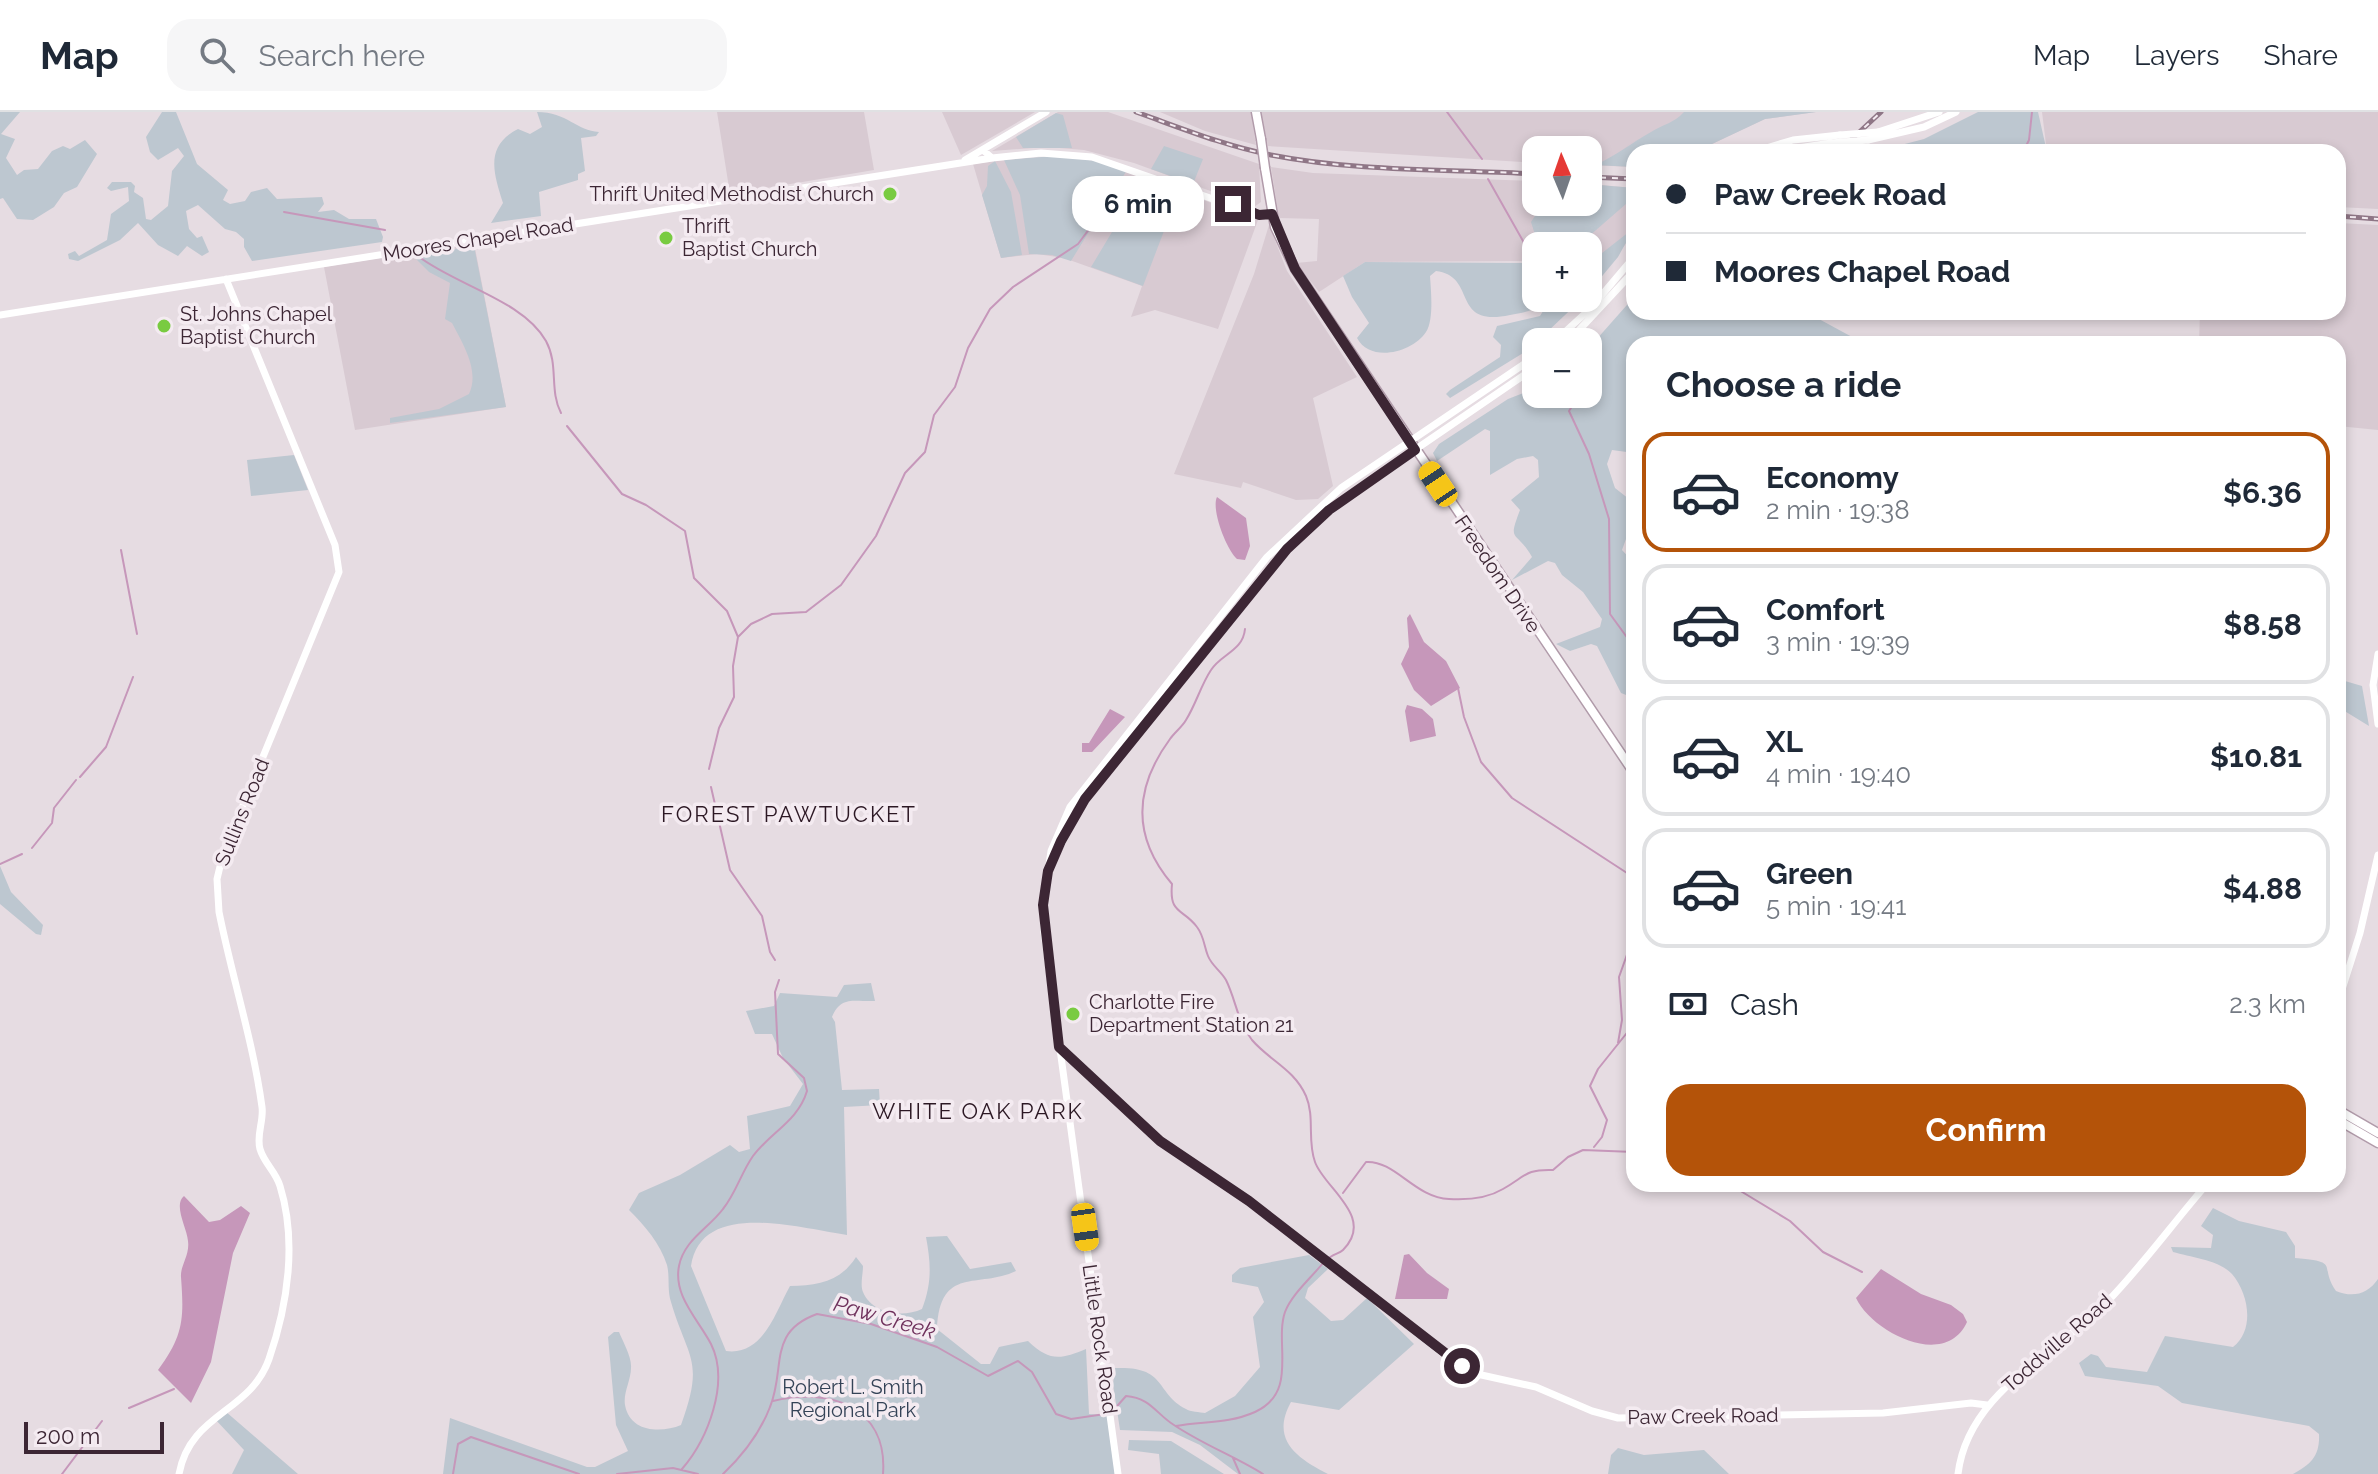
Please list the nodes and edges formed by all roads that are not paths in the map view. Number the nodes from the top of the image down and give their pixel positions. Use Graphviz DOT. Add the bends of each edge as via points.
graph roads {
  1 [pos="1046,112"];
  2 [pos="1256,112"];
  3 [pos="1939,112"];
  4 [pos="1956,112"];
  5 [pos="1780,144"];
  6 [pos="1824,144"];
  7 [pos="983,150"];
  8 [pos="992,158"];
  9 [pos="955,163"];
  10 [pos="1272,214"];
  11 [pos="1626,266"];
  12 [pos="226,279"];
  13 [pos="1626,280"];
  14 [pos="0,315"];
  15 [pos="1569,328"];
  16 [pos="1581,328"];
  17 [pos="1522,365"];
  18 [pos="1522,377"];
  19 [pos="1409,441"];
  20 [pos="1415,450"];
  21 [pos="2378,654"];
  22 [pos="2378,724"];
  23 [pos="1626,761"];
  24 [pos="2378,855"];
  25 [pos="1048,871"];
  26 [pos="2346,977"];
  27 [pos="1059,1047"];
  28 [pos="2346,1115"];
  29 [pos="2346,1125"];
  30 [pos="2378,1133"];
  31 [pos="2378,1143"];
  32 [pos="2200,1192"];
  33 [pos="1987,1405"];
  34 [pos="179,1474"];
  35 [pos="1118,1474"];
  36 [pos="1958,1474"];
  1 -- 7 [label="main road"];
  2 -- 10 [label="main road, Freedom Drive, bridge"];
  3 -- 5 [label="main road, bridge" via="1878,132"];
  4 -- 6 [label="main road, bridge" via="1924,127"];
  7 -- 8 [label="main road"];
  7 -- 9 [label="main road"];
  8 -- 9 [label="main road"];
  8 -- 10 [label="main road" via="1041,153 1092,157 1259,215"];
  9 -- 12 [label="main road, Moores Chapel Road"];
  10 -- 19 [label="main road, Freedom Drive" via="1295,269"];
  11 -- 15 [label="main road"];
  12 -- 14 [label="main road, Moores Chapel Road"];
  12 -- 34 [label="main road, Sullins Road" via="335,545 339,572 223,852 217,879 220,920 262,1108 260,1150 277,1177 288,1218 287,1279 260,1378 196,1433"];
  13 -- 16 [label="main road"];
  17 -- 19 [label="main road, Little Rock Road"];
  18 -- 20 [label="main road, Little Rock Road"];
  19 -- 20 [label="main road, Freedom Drive"];
  19 -- 25 [label="main road, Little Rock Road" via="1341,488 1267,557 1077,798 1055,840"];
  20 -- 23 [label="main road, Freedom Drive"];
  20 -- 25 [label="main road, Little Rock Road" via="1329,510 1265,573 1085,799"];
  21 -- 22 [label="main road" via="2373,685"];
  24 -- 26 [label="main road"];
  25 -- 27 [label="main road, Little Rock Road" via="1043,923"];
  27 -- 33 [label="main road, Paw Creek Road" via="1160,1141 1243,1196 1472,1372 1536,1387 1608,1416 1883,1413"];
  27 -- 35 [label="main road, Little Rock Road"];
  28 -- 30 [label="main road"];
  29 -- 31 [label="main road"];
  32 -- 33 [label="main road, Toddville Road" via="2108,1301"];
  33 -- 36 [label="main road, Toddville Road" via="1968,1433"];
}
